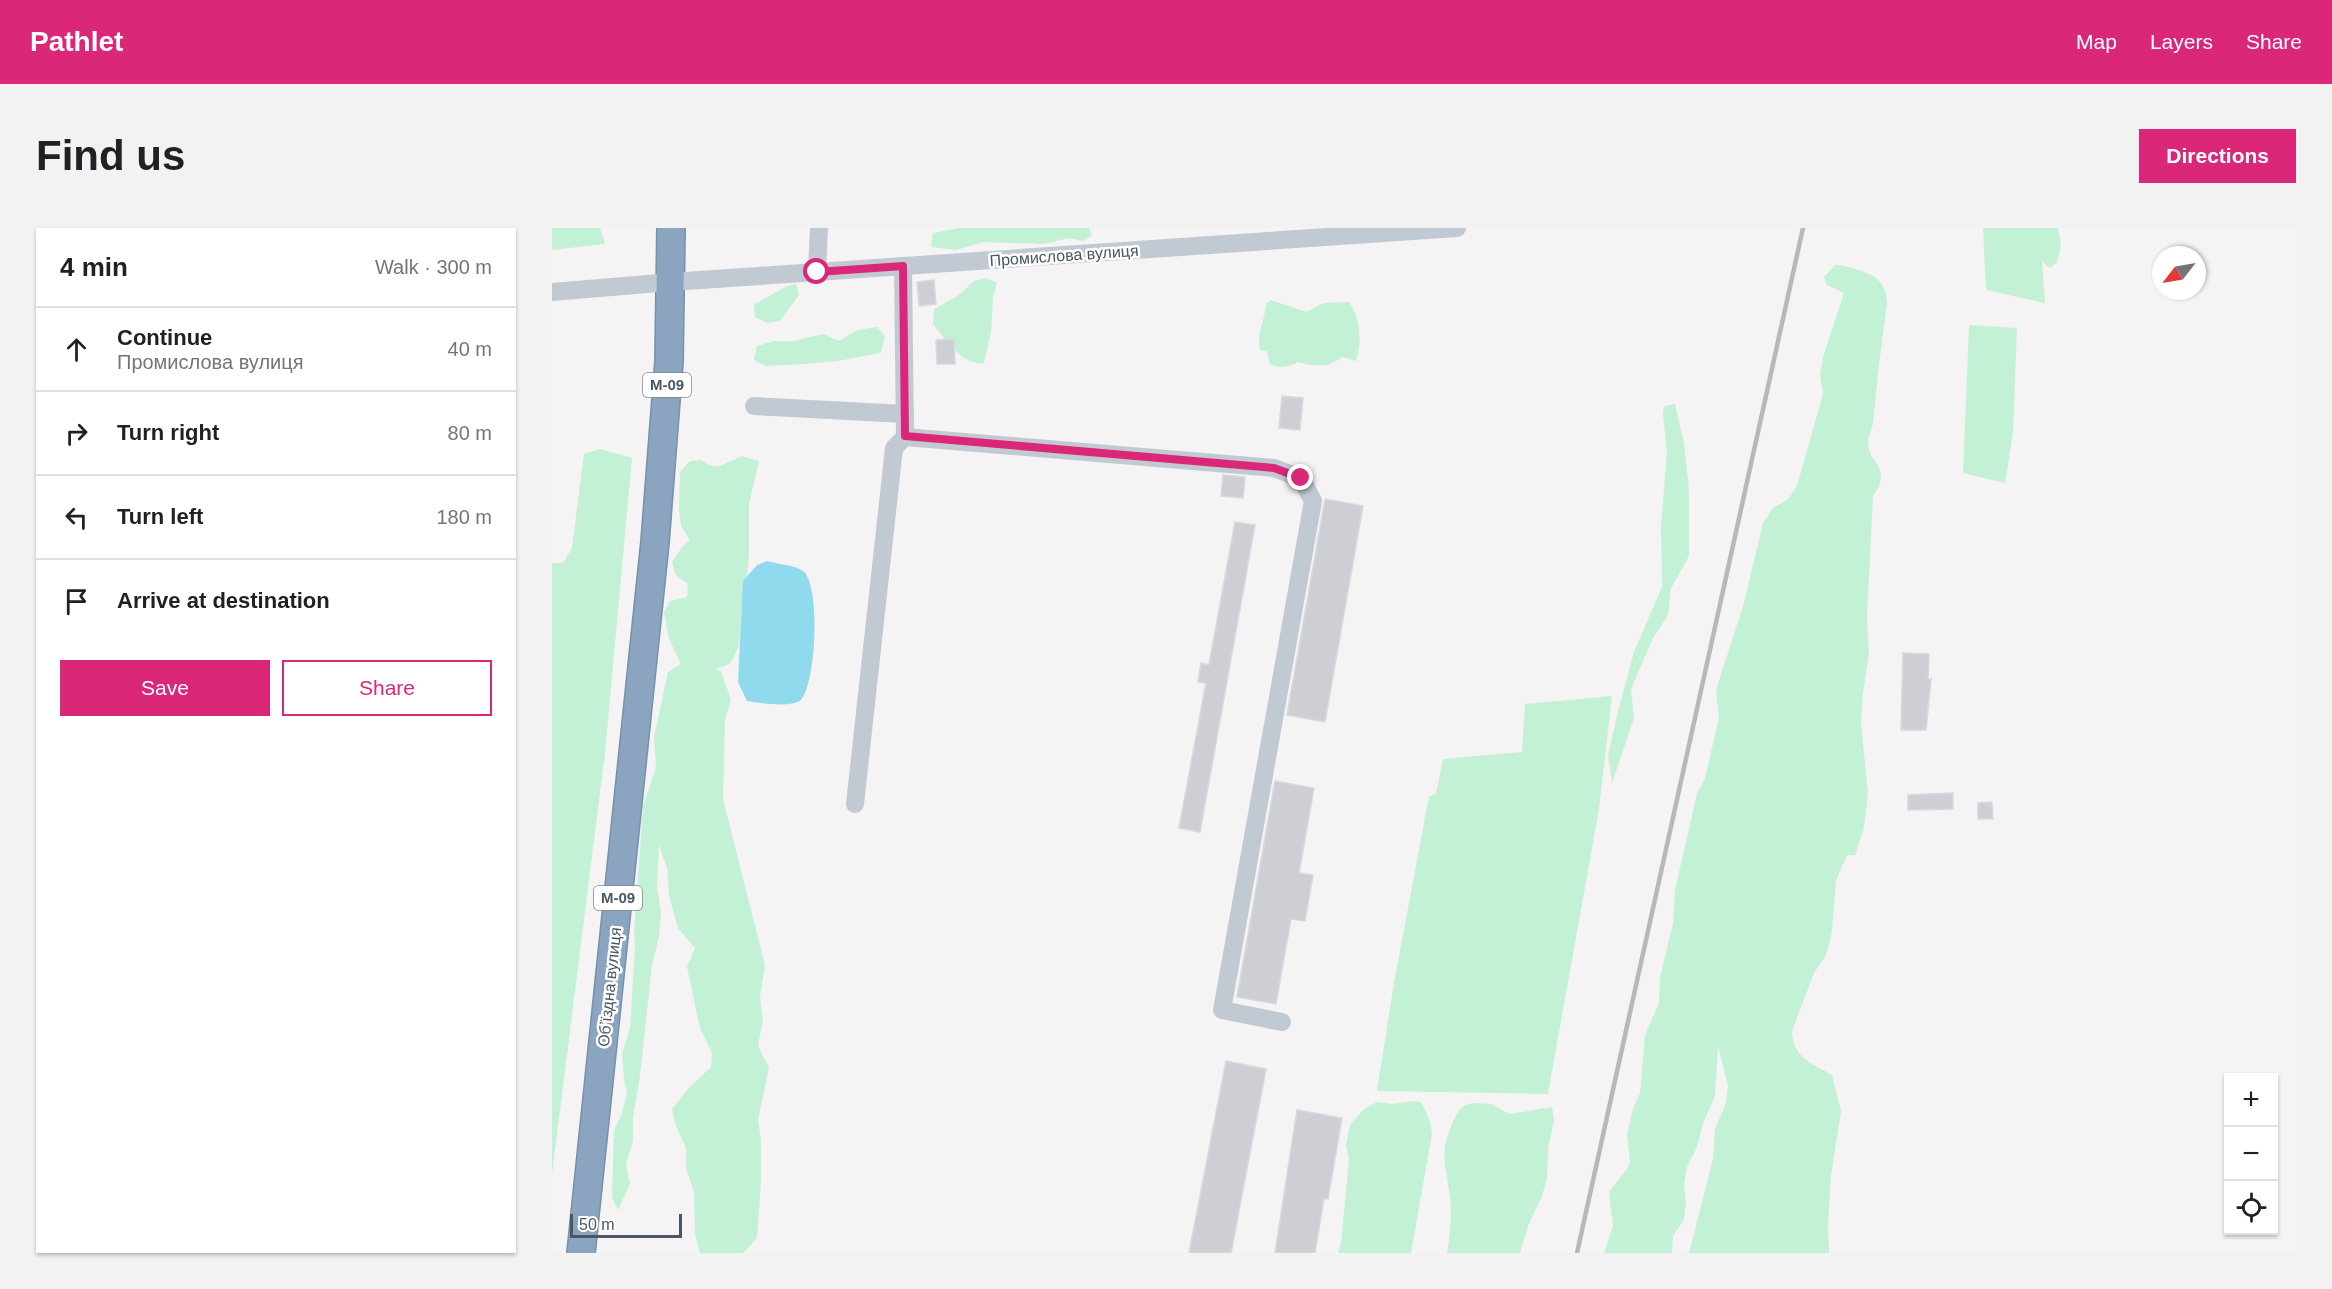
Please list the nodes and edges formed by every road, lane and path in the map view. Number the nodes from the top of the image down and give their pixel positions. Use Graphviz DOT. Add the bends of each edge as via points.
graph roads {
  1 [pos="671,228"];
  2 [pos="819,228"];
  3 [pos="1457,228"];
  4 [pos="903,266"];
  5 [pos="817,272"];
  6 [pos="671,282"];
  7 [pos="552,292"];
  8 [pos="754,406"];
  9 [pos="905,414"];
  10 [pos="905,436"];
  11 [pos="855,804"];
  12 [pos="1282,1022"];
  13 [pos="581,1253"];
  1 -- 6 [label="highway, М-09"];
  2 -- 5 [label="street"];
  3 -- 4 [label="street, Промислова вулиця"];
  4 -- 5 [label="street, Промислова вулиця"];
  4 -- 9 [label="street"];
  5 -- 6 [label="street, Промислова вулиця"];
  6 -- 7 [label="street, Промислова вулиця"];
  6 -- 13 [label="highway, Обʼїздна вулиця / М-09" via="655,542"];
  8 -- 9 [label="street"];
  9 -- 10 [label="street"];
  10 -- 11 [label="street" via="894,448"];
  10 -- 12 [label="street" via="1274,468 1301,478 1313,501 1222,1010"];
}
